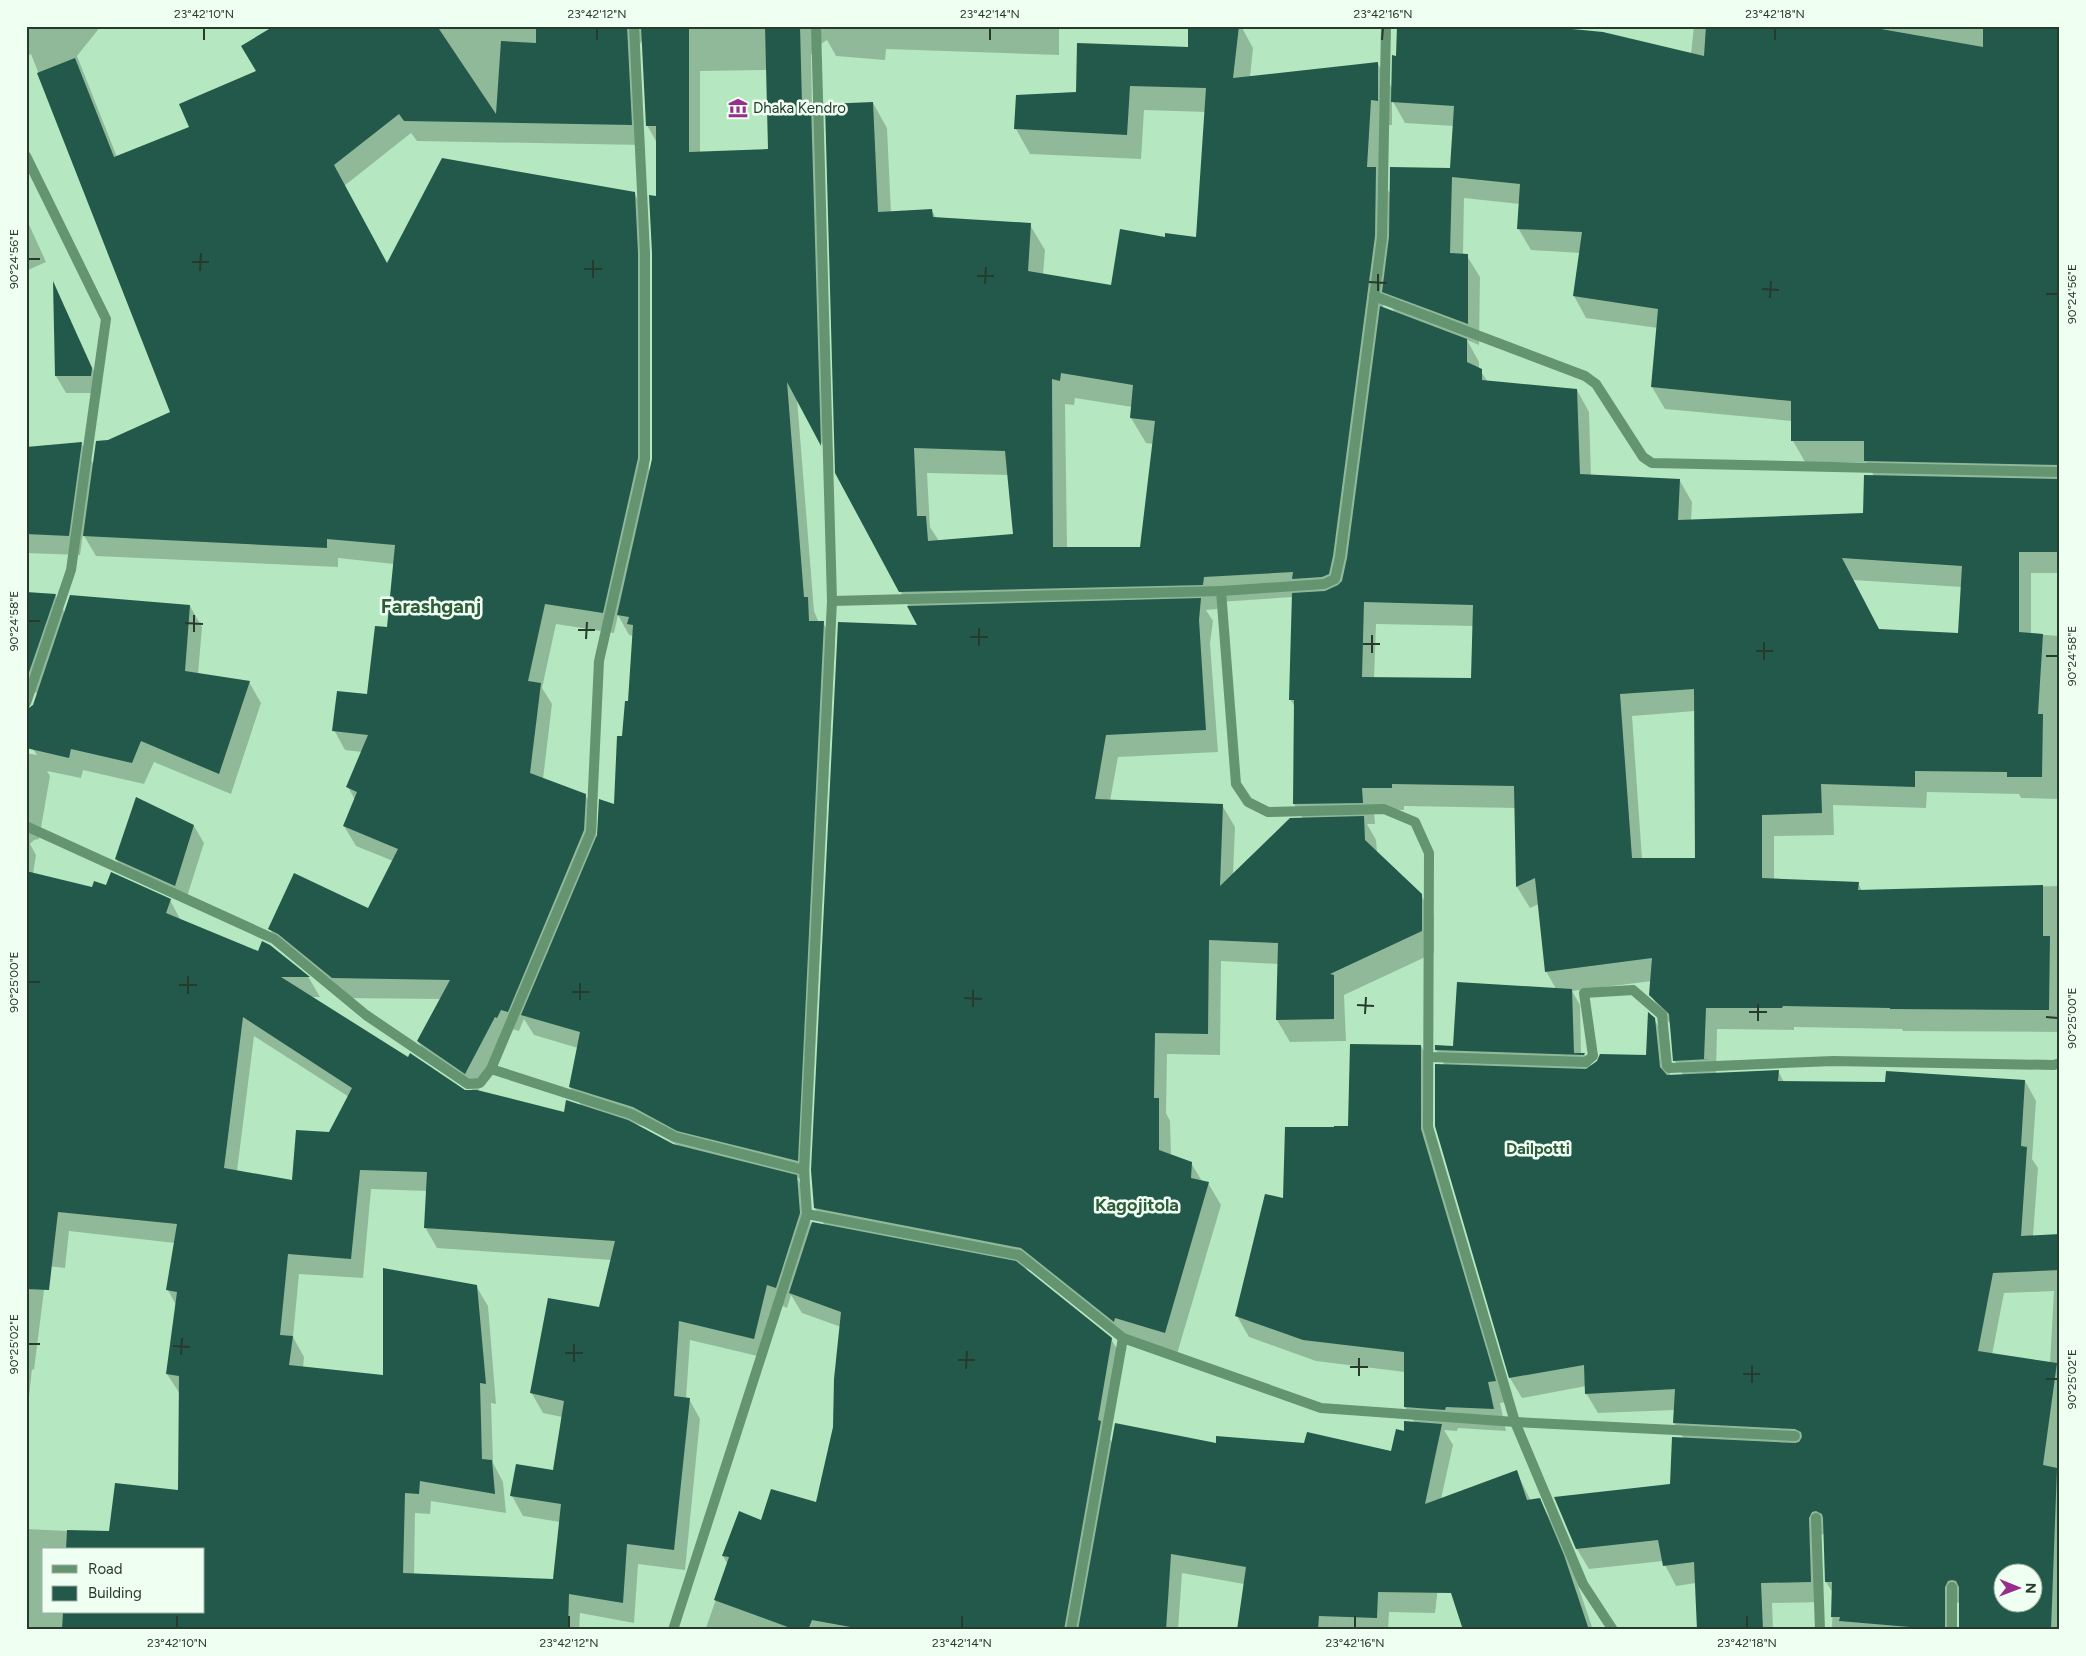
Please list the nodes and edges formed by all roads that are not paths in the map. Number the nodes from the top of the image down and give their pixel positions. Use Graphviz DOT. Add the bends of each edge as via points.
graph roads {
  1 [pos="634,26"];
  2 [pos="816,26"];
  3 [pos="1386,26"];
  4 [pos="26,156"];
  5 [pos="1374,296"];
  6 [pos="2060,472"];
  7 [pos="1221,591"];
  8 [pos="832,601"];
  9 [pos="26,704"];
  10 [pos="26,826"];
  11 [pos="1428,1057"];
  12 [pos="2060,1063"];
  13 [pos="491,1068"];
  14 [pos="804,1170"];
  15 [pos="807,1214"];
  16 [pos="1122,1338"];
  17 [pos="1516,1422"];
  18 [pos="1795,1436"];
  19 [pos="1816,1518"];
  20 [pos="1952,1587"];
  21 [pos="673,1630"];
  22 [pos="1071,1630"];
  23 [pos="1613,1630"];
  24 [pos="1820,1630"];
  25 [pos="1952,1630"];
  1 -- 13 [label="street" via="645,253 645,459 599,661 591,832"];
  2 -- 8 [label="street"];
  3 -- 5 [label="street" via="1382,237"];
  4 -- 9 [label="street" via="106,319 72,570"];
  5 -- 6 [label="street" via="1585,376 1596,384 1643,457 1652,463"];
  5 -- 7 [label="street" via="1335,579 1324,584"];
  7 -- 8 [label="street"];
  7 -- 11 [label="street" via="1236,784 1248,802 1268,812 1384,809 1415,822 1429,853"];
  8 -- 14 [label="street"];
  10 -- 13 [label="street" via="274,939 366,1015 468,1084 480,1083"];
  11 -- 12 [label="street" via="1586,1062 1592,1056 1584,992 1633,990 1662,1015 1669,1068 1833,1061"];
  11 -- 17 [label="street" via="1428,1127"];
  13 -- 14 [label="street" via="631,1114 675,1137"];
  14 -- 15 [label="street"];
  15 -- 16 [label="street" via="1019,1255"];
  15 -- 21 [label="street"];
  16 -- 17 [label="street" via="1321,1408"];
  16 -- 22 [label="street"];
  17 -- 18 [label="street"];
  17 -- 23 [label="street" via="1583,1584"];
  19 -- 24 [label="street"];
  20 -- 25 [label="street"];
}
